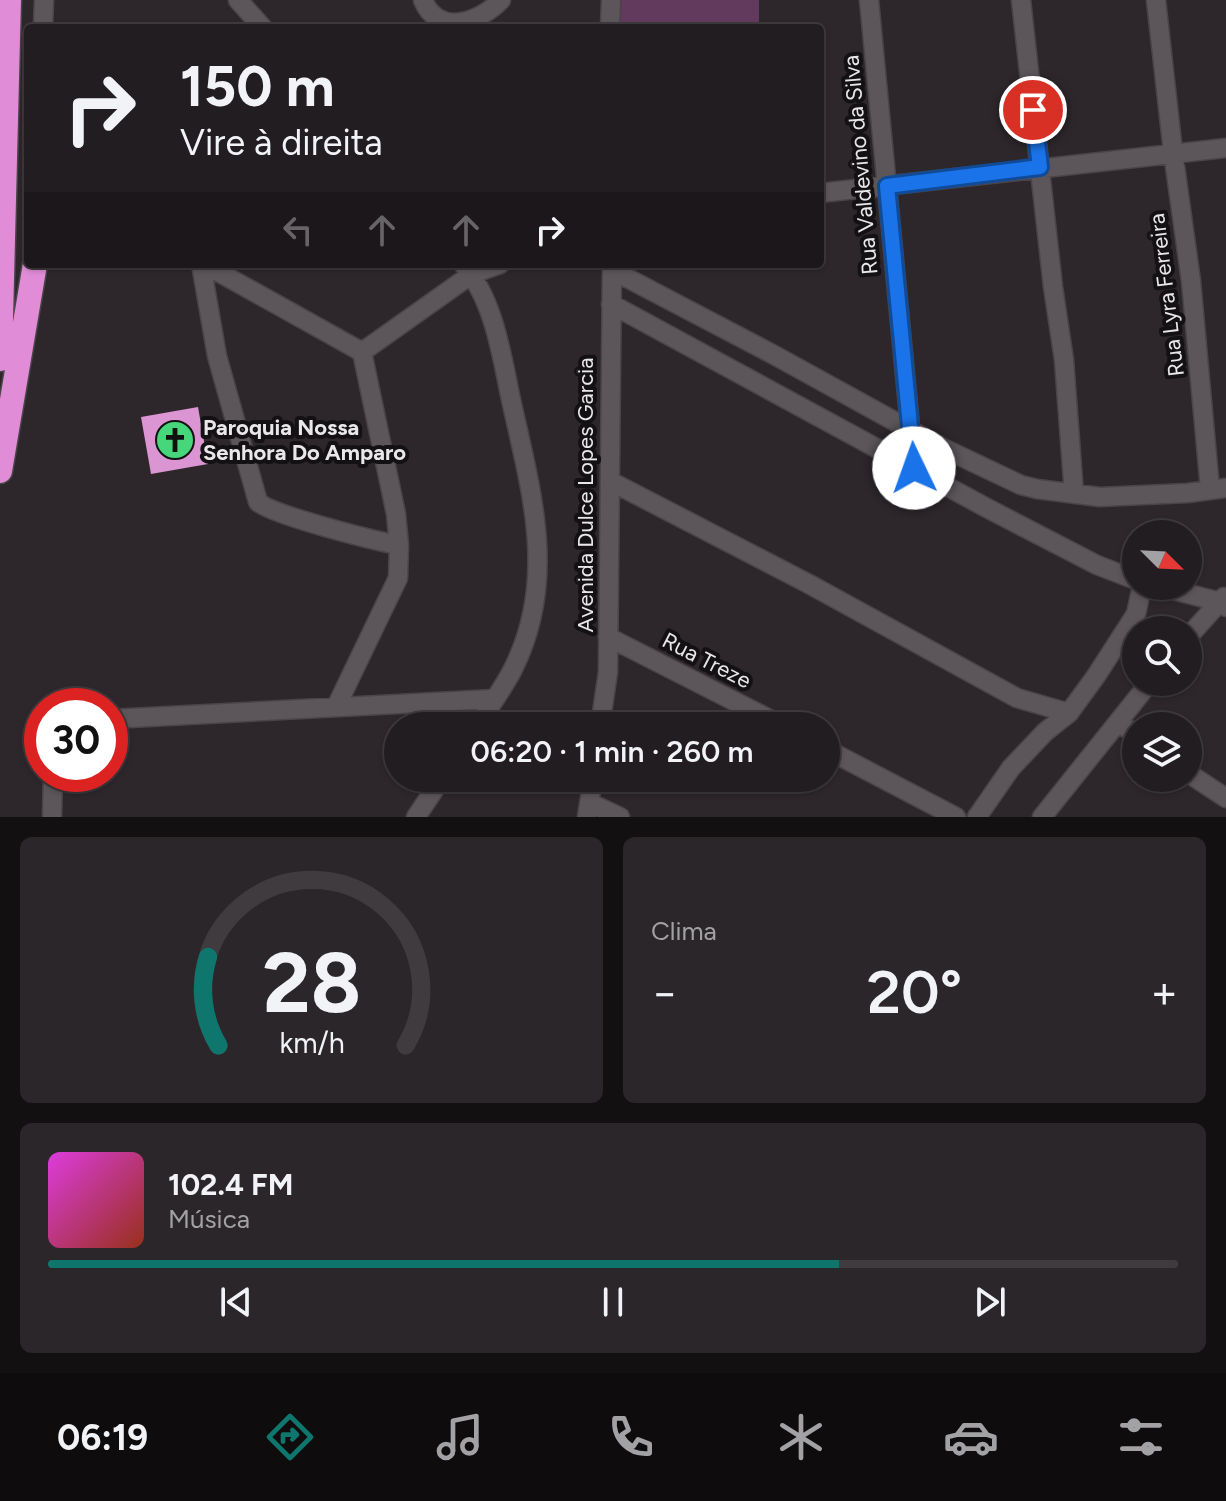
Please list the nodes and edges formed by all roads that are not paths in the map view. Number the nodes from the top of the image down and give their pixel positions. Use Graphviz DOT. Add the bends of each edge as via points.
graph roads {
  1 [pos="9,0"];
  2 [pos="44,0"];
  3 [pos="238,0"];
  4 [pos="423,0"];
  5 [pos="501,0"];
  6 [pos="611,0"];
  7 [pos="869,0"];
  8 [pos="1021,0"];
  9 [pos="1156,0"];
  10 [pos="43,24"];
  11 [pos="259,24"];
  12 [pos="610,24"];
  13 [pos="1226,148"];
  14 [pos="1173,152"];
  15 [pos="1040,167"];
  16 [pos="887,186"];
  17 [pos="824,193"];
  18 [pos="34,268"];
  19 [pos="204,268"];
  20 [pos="210,268"];
  21 [pos="612,268"];
  22 [pos="614,268"];
  23 [pos="468,269"];
  24 [pos="611,304"];
  25 [pos="362,352"];
  26 [pos="0,359"];
  27 [pos="913,431"];
  28 [pos="914,468"];
  29 [pos="0,471"];
  30 [pos="610,481"];
  31 [pos="1218,489"];
  32 [pos="1074,494"];
  33 [pos="399,545"];
  34 [pos="1122,575"];
  35 [pos="1202,597"];
  36 [pos="1139,600"];
  37 [pos="1224,602"];
  38 [pos="1202,623"];
  39 [pos="608,637"];
  40 [pos="1139,696"];
  41 [pos="494,699"];
  42 [pos="336,707"];
  43 [pos="486,712"];
  44 [pos="602,712"];
  45 [pos="755,712"];
  46 [pos="1069,713"];
  47 [pos="128,718"];
  48 [pos="1118,722"];
  49 [pos="1122,725"];
  50 [pos="840,756"];
  51 [pos="1202,782"];
  52 [pos="53,792"];
  53 [pos="433,792"];
  54 [pos="1226,798"];
  55 [pos="588,810"];
  56 [pos="616,816"];
  57 [pos="52,817"];
  58 [pos="416,817"];
  59 [pos="956,817"];
  60 [pos="977,817"];
  61 [pos="1042,817"];
  1 -- 26 [label="highway"];
  2 -- 10 [label="street"];
  3 -- 11 [label="street"];
  4 -- 5 [label="street" via="433,16 455,23 481,15"];
  6 -- 12 [label="street"];
  7 -- 16 [label="street, Rua Valdevino da Silva"];
  8 -- 15 [label="street"];
  9 -- 14 [label="street, Rua Lyra Ferreira"];
  13 -- 14 [label="street"];
  14 -- 15 [label="street"];
  14 -- 31 [label="street, Rua Lyra Ferreira"];
  15 -- 16 [label="street"];
  15 -- 32 [label="street"];
  16 -- 17 [label="street"];
  16 -- 27 [label="street, Rua Valdevino da Silva"];
  18 -- 29 [label="highway"];
  19 -- 33 [label="street" via="217,356 258,502"];
  20 -- 25 [label="street"];
  21 -- 24 [label="street, Avenida Dulce Lopes Garcia"];
  22 -- 27 [label="street"];
  23 -- 25 [label="street"];
  23 -- 41 [label="street" via="500,347 530,476 538,539 527,628 513,669"];
  24 -- 28 [label="street"];
  24 -- 30 [label="street, Avenida Dulce Lopes Garcia"];
  25 -- 33 [label="street"];
  27 -- 28 [label="street, Rua Valdevino da Silva"];
  27 -- 32 [label="street" via="1021,485"];
  28 -- 34 [label="street"];
  30 -- 39 [label="street, Avenida Dulce Lopes Garcia"];
  30 -- 46 [label="street" via="1017,698"];
  31 -- 32 [label="street" via="1128,497"];
  33 -- 42 [label="street" via="395,588"];
  35 -- 37 [label="street"];
  36 -- 46 [label="street" via="1136,614"];
  37 -- 38 [label="street"];
  39 -- 44 [label="street, Avenida Dulce Lopes Garcia"];
  39 -- 45 [label="street, Rua Treze"];
  40 -- 48 [label="street"];
  41 -- 42 [label="street"];
  41 -- 43 [label="street"];
  42 -- 47 [label="street"];
  46 -- 60 [label="street" via="1011,768"];
  48 -- 49 [label="street"];
  48 -- 61 [label="street"];
  50 -- 59 [label="street"];
  51 -- 54 [label="street"];
  52 -- 57 [label="street"];
  53 -- 58 [label="street"];
  55 -- 56 [label="street"];
}
